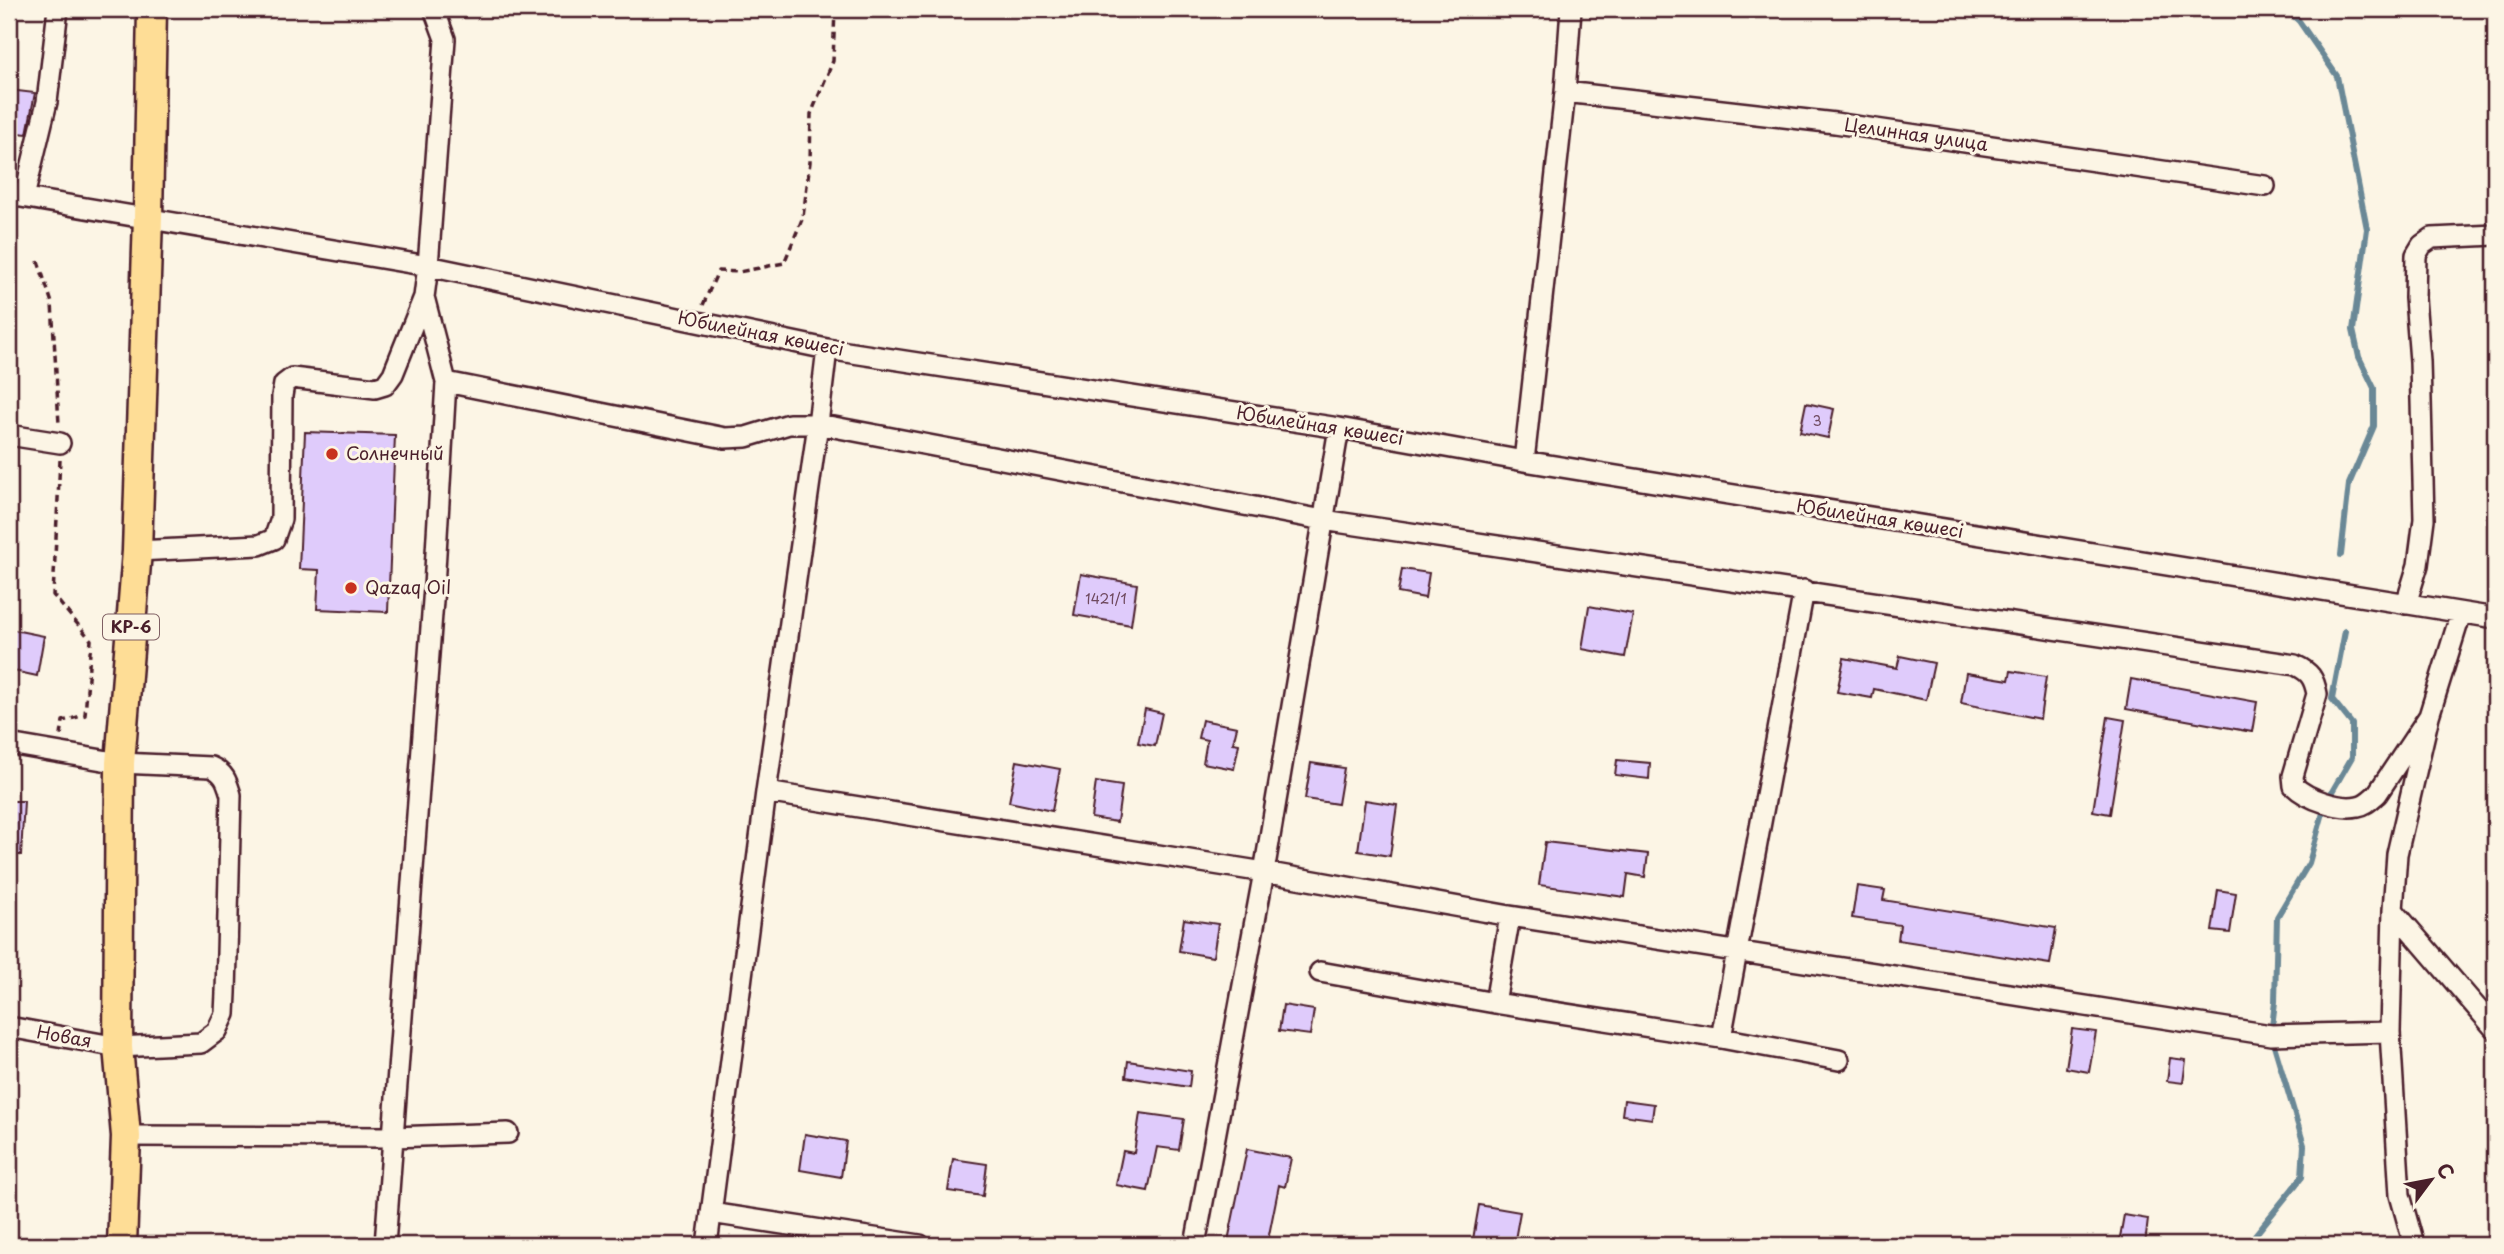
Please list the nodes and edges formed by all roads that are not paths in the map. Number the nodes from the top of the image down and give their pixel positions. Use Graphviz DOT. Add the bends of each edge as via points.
graph roads {
  1 [pos="58,9"];
  2 [pos="152,9"];
  3 [pos="434,9"];
  4 [pos="1571,9"];
  5 [pos="1565,92"];
  6 [pos="2265,186"];
  7 [pos="16,196"];
  8 [pos="148,217"];
  9 [pos="2495,235"];
  10 [pos="428,266"];
  11 [pos="424,297"];
  12 [pos="827,349"];
  13 [pos="446,382"];
  14 [pos="818,424"];
  15 [pos="1339,428"];
  16 [pos="9,435"];
  17 [pos="61,443"];
  18 [pos="1524,461"];
  19 [pos="1323,520"];
  20 [pos="137,551"];
  21 [pos="1804,590"];
  22 [pos="2406,604"];
  23 [pos="2461,613"];
  24 [pos="2495,618"];
  25 [pos="2429,716"];
  26 [pos="9,744"];
  27 [pos="120,763"];
  28 [pos="766,792"];
  29 [pos="1264,872"];
  30 [pos="2393,910"];
  31 [pos="1510,916"];
  32 [pos="1738,951"];
  33 [pos="1320,972"];
  34 [pos="1495,1003"];
  35 [pos="9,1027"];
  36 [pos="2495,1029"];
  37 [pos="2390,1032"];
  38 [pos="1721,1038"];
  39 [pos="118,1048"];
  40 [pos="1839,1060"];
  41 [pos="508,1133"];
  42 [pos="126,1136"];
  43 [pos="393,1137"];
  44 [pos="711,1213"];
  45 [pos="122,1245"];
  46 [pos="385,1245"];
  47 [pos="707,1245"];
  48 [pos="920,1245"];
  49 [pos="1195,1245"];
  50 [pos="2414,1245"];
  1 -- 7 [label="street" via="47,102"];
  2 -- 8 [label="highway, KP-6"];
  3 -- 10 [label="street" via="445,39"];
  4 -- 5 [label="street"];
  5 -- 6 [label="street, Целинная улица" via="1835,123"];
  5 -- 18 [label="street"];
  7 -- 8 [label="street, Юбилейная көшесі"];
  8 -- 10 [label="street, Юбилейная көшесі"];
  8 -- 20 [label="highway, KP-6"];
  9 -- 22 [label="street" via="2432,238 2416,255 2424,519 2418,565"];
  10 -- 11 [label="street"];
  10 -- 12 [label="street, Юбилейная көшесі"];
  11 -- 13 [label="street"];
  11 -- 20 [label="street" via="385,385 375,388 292,378 284,384 281,519 274,539 259,545"];
  12 -- 14 [label="street"];
  12 -- 15 [label="street, Юбилейная көшесі"];
  13 -- 14 [label="street" via="725,439 789,424"];
  13 -- 43 [label="street"];
  14 -- 19 [label="street"];
  14 -- 28 [label="street"];
  15 -- 18 [label="street, Юбилейная көшесі"];
  15 -- 19 [label="street"];
  16 -- 17 [label="street"];
  18 -- 22 [label="street, Юбилейная көшесі"];
  19 -- 21 [label="street"];
  19 -- 29 [label="street"];
  20 -- 27 [label="highway, KP-6"];
  21 -- 25 [label="street" via="2295,665 2309,671 2317,694 2294,786 2346,807 2367,803 2377,794"];
  21 -- 32 [label="street"];
  22 -- 23 [label="street, Юбилейная көшесі"];
  23 -- 24 [label="street, Юбилейная көшесі"];
  23 -- 25 [label="street"];
  25 -- 30 [label="street" via="2397,854"];
  26 -- 27 [label="street, Новая"];
  27 -- 39 [label="highway, KP-6"];
  27 -- 39 [label="street, Новая" via="211,767 227,780 231,795 225,1014 217,1031 201,1043"];
  28 -- 29 [label="street"];
  28 -- 44 [label="street"];
  29 -- 31 [label="street"];
  29 -- 49 [label="street"];
  30 -- 36 [label="street"];
  30 -- 37 [label="street"];
  31 -- 32 [label="street"];
  31 -- 34 [label="street"];
  32 -- 37 [label="street" via="2271,1035"];
  32 -- 38 [label="street"];
  33 -- 34 [label="street"];
  34 -- 38 [label="street"];
  35 -- 39 [label="street, Новая"];
  37 -- 50 [label="street" via="2400,1195"];
  38 -- 40 [label="street"];
  39 -- 42 [label="highway, KP-6"];
  41 -- 43 [label="street"];
  42 -- 43 [label="street"];
  42 -- 45 [label="highway, KP-6"];
  43 -- 46 [label="street"];
  44 -- 47 [label="street"];
  44 -- 48 [label="street"];
}
